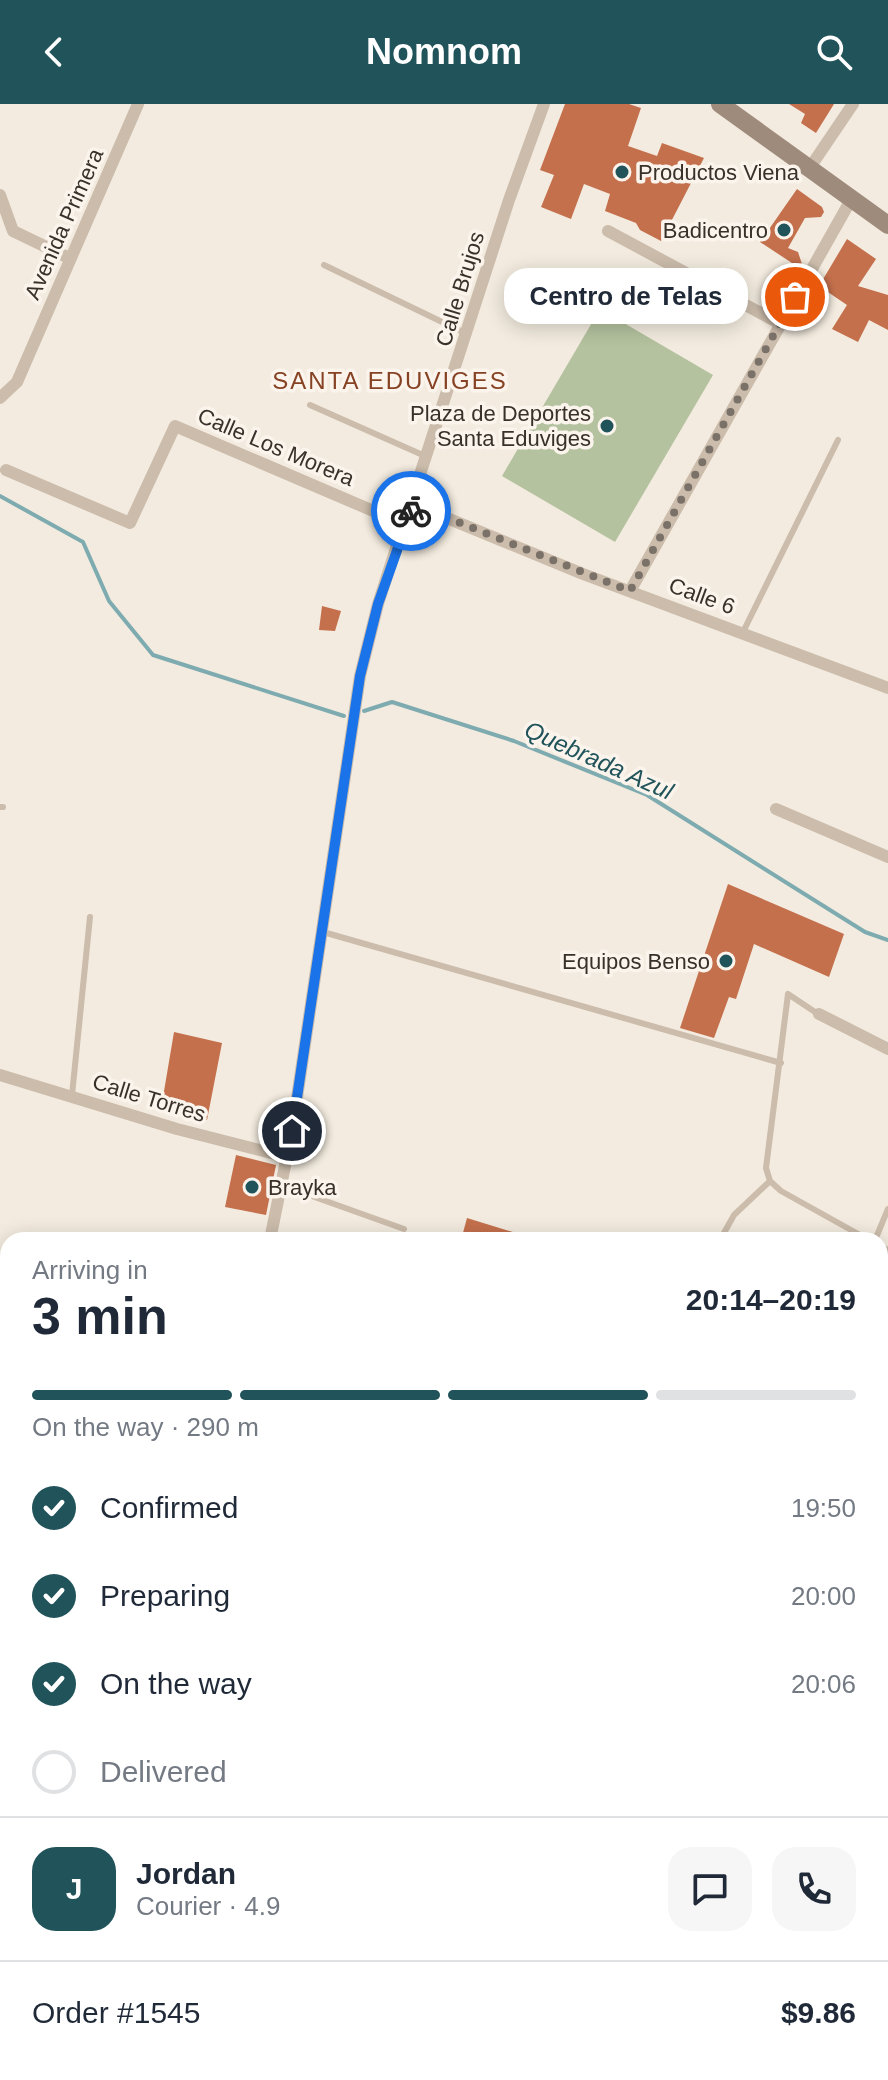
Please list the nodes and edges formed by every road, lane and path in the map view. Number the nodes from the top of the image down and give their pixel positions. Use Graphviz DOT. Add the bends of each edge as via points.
graph roads {
  1 [pos="138,104"];
  2 [pos="544,104"];
  3 [pos="720,104"];
  4 [pos="853,104"];
  5 [pos="809,169"];
  6 [pos="0,195"];
  7 [pos="852,198"];
  8 [pos="888,225"];
  9 [pos="608,231"];
  10 [pos="69,258"];
  11 [pos="324,265"];
  12 [pos="779,323"];
  13 [pos="467,334"];
  14 [pos="0,398"];
  15 [pos="310,405"];
  16 [pos="838,440"];
  17 [pos="428,457"];
  18 [pos="6,470"];
  19 [pos="413,504"];
  20 [pos="406,525"];
  21 [pos="630,591"];
  22 [pos="743,632"];
  23 [pos="888,688"];
  24 [pos="776,809"];
  25 [pos="888,857"];
  26 [pos="90,917"];
  27 [pos="321,931"];
  28 [pos="819,1014"];
  29 [pos="888,1049"];
  30 [pos="781,1063"];
  31 [pos="0,1075"];
  32 [pos="72,1095"];
  33 [pos="287,1157"];
  34 [pos="770,1181"];
  35 [pos="281,1185"];
  36 [pos="888,1209"];
  37 [pos="404,1229"];
  38 [pos="272,1232"];
  39 [pos="724,1232"];
  40 [pos="855,1232"];
  41 [pos="878,1232"];
  1 -- 10 [label="street, Avenida Primera"];
  2 -- 13 [label="street, Calle Brujos"];
  3 -- 5 [label="main road"];
  4 -- 5 [label="street"];
  5 -- 7 [label="main road"];
  6 -- 10 [label="street" via="13,231"];
  7 -- 8 [label="main road"];
  7 -- 12 [label="street"];
  9 -- 12 [label="street"];
  10 -- 14 [label="street, Avenida Primera" via="17,382"];
  11 -- 13 [label="lane"];
  12 -- 21 [label="street"];
  13 -- 17 [label="street, Calle Brujos"];
  15 -- 17 [label="lane"];
  16 -- 22 [label="lane"];
  17 -- 19 [label="street, Calle Brujos"];
  18 -- 20 [label="street, Calle Los Morera" via="130,523 175,426"];
  19 -- 20 [label="street, Calle Brujos"];
  19 -- 21 [label="street, Calle 6"];
  20 -- 27 [label="street, Calle Brujos" via="360,676"];
  21 -- 22 [label="street, Calle 6"];
  22 -- 23 [label="street, Calle 6"];
  24 -- 25 [label="street"];
  26 -- 32 [label="lane"];
  27 -- 30 [label="lane"];
  27 -- 33 [label="street, Calle Brujos"];
  28 -- 29 [label="street"];
  28 -- 30 [label="lane" via="788,994"];
  30 -- 34 [label="lane" via="766,1168"];
  31 -- 32 [label="street, Calle Torres"];
  32 -- 33 [label="street, Calle Torres"];
  33 -- 35 [label="street, Calle Brujos"];
  34 -- 39 [label="lane" via="734,1215"];
  34 -- 40 [label="lane"];
  35 -- 37 [label="lane"];
  35 -- 38 [label="street, Calle Brujos"];
  36 -- 41 [label="lane"];
}
